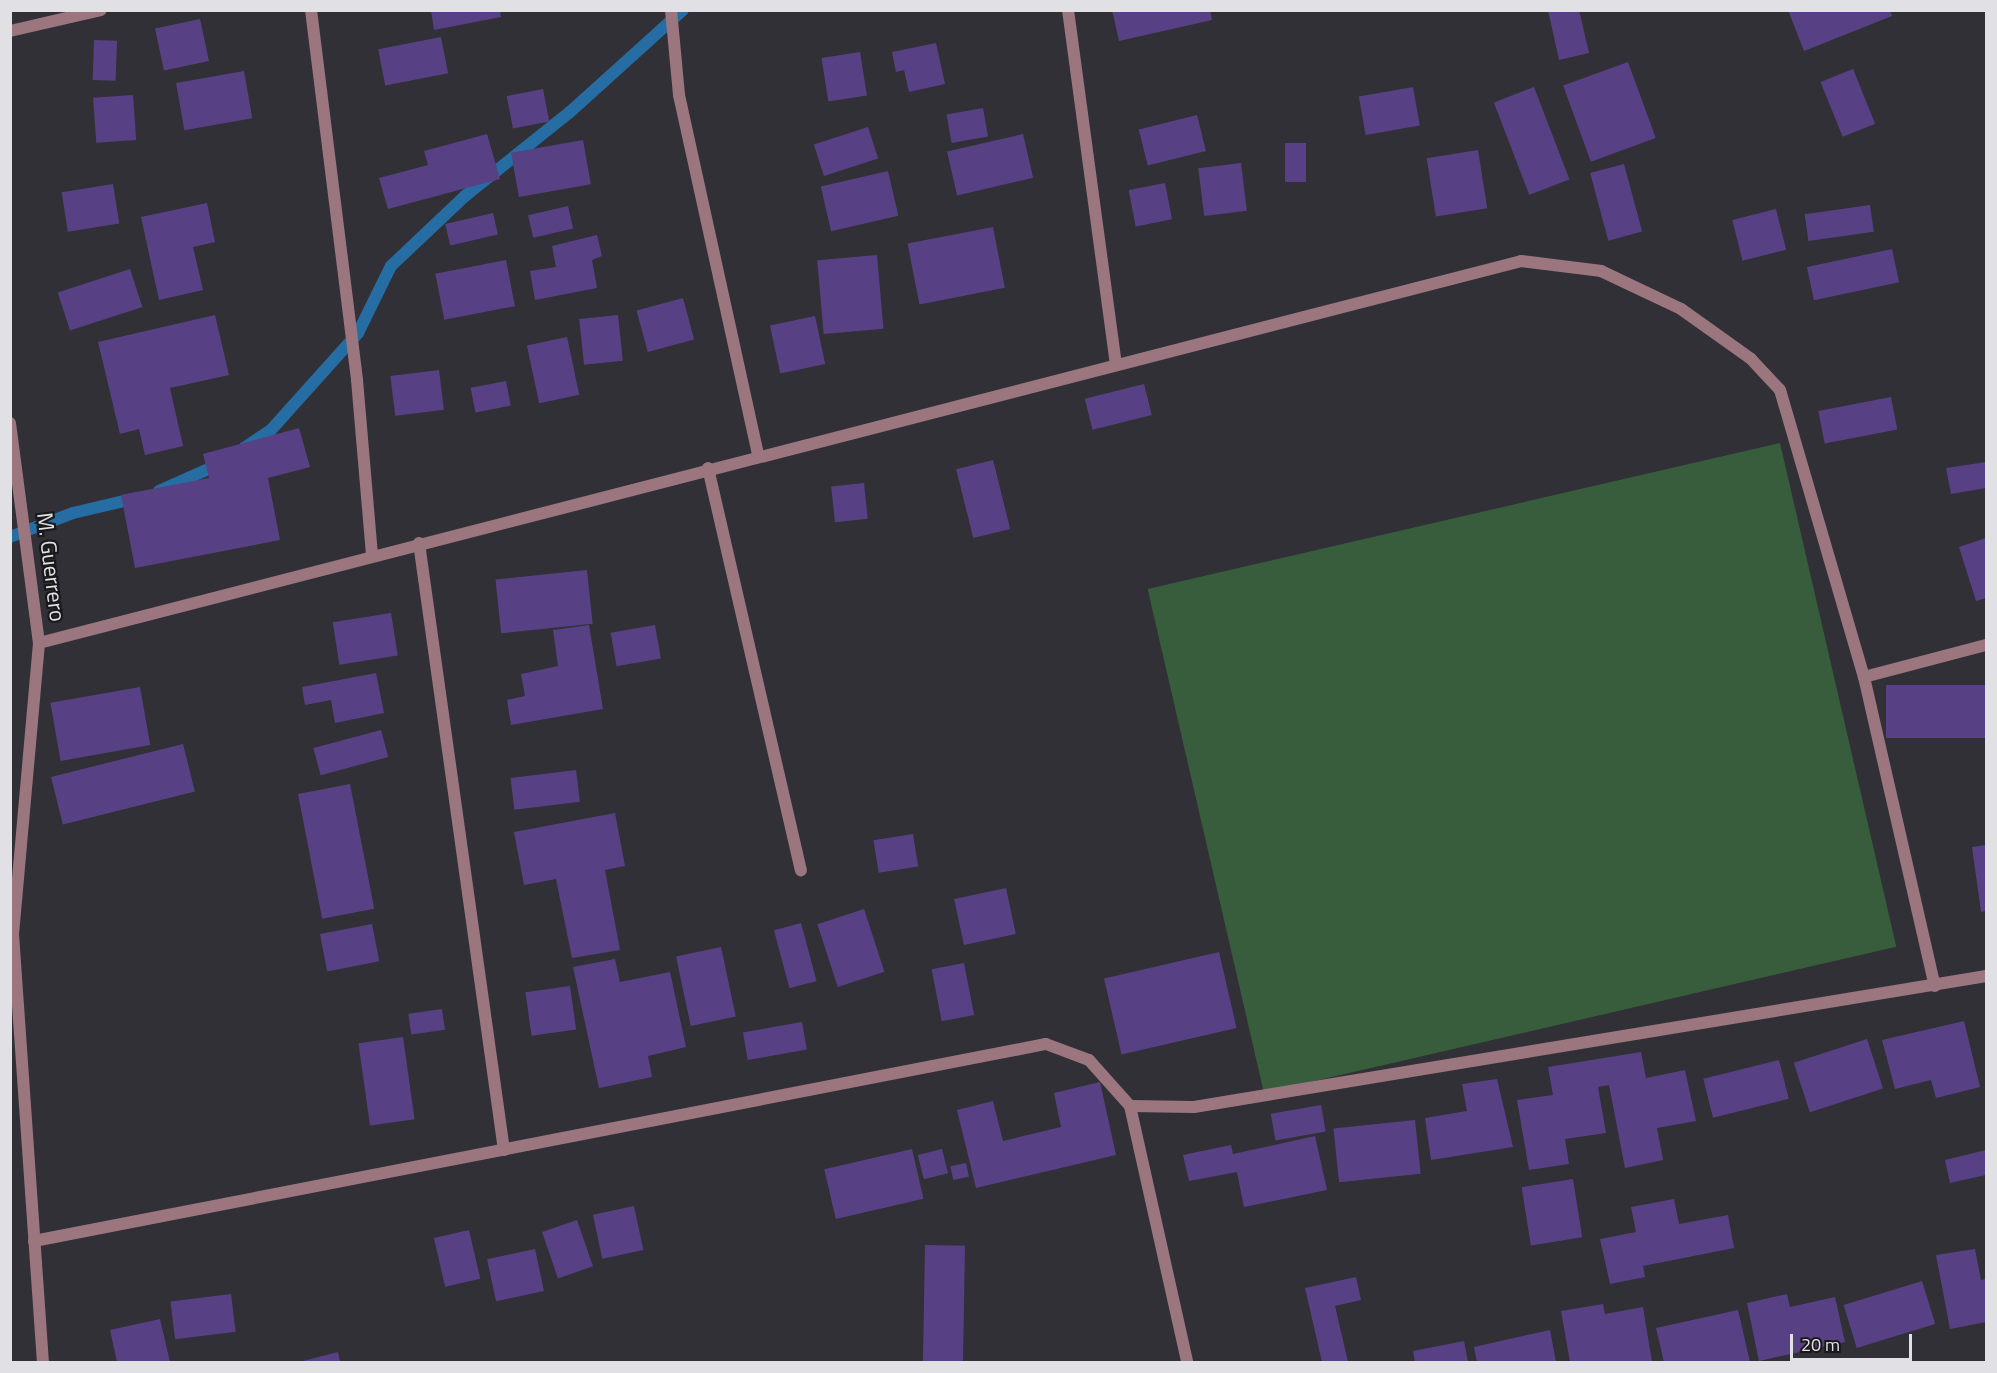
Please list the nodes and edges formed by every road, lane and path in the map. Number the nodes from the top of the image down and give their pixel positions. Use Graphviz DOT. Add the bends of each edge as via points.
graph roads {
  1 [pos="101,10"];
  2 [pos="311,10"];
  3 [pos="671,10"];
  4 [pos="1068,10"];
  5 [pos="10,31"];
  6 [pos="1116,364"];
  7 [pos="10,423"];
  8 [pos="758,455"];
  9 [pos="708,468"];
  10 [pos="419,543"];
  11 [pos="372,556"];
  12 [pos="39,643"];
  13 [pos="1986,645"];
  14 [pos="1864,677"];
  15 [pos="801,870"];
  16 [pos="14,880"];
  17 [pos="1986,976"];
  18 [pos="1935,986"];
  19 [pos="1130,1106"];
  20 [pos="504,1150"];
  21 [pos="34,1241"];
  22 [pos="43,1362"];
  23 [pos="1187,1362"];
  1 -- 5 [label="street"];
  2 -- 11 [label="street" via="347,324 357,380"];
  3 -- 8 [label="street" via="679,95"];
  4 -- 6 [label="street"];
  6 -- 8 [label="street"];
  6 -- 14 [label="street" via="1521,261 1601,271 1681,309 1751,359 1780,390"];
  7 -- 12 [label="street, M. Guerrero"];
  8 -- 9 [label="street"];
  9 -- 10 [label="street"];
  9 -- 15 [label="street"];
  10 -- 11 [label="street"];
  10 -- 20 [label="street"];
  11 -- 12 [label="street"];
  12 -- 16 [label="street, M. Guerrero"];
  13 -- 14 [label="street"];
  14 -- 18 [label="street"];
  16 -- 21 [label="street, M. Guerrero" via="13,934"];
  17 -- 18 [label="street"];
  18 -- 19 [label="street" via="1194,1107"];
  19 -- 20 [label="street" via="1089,1060 1047,1044"];
  19 -- 23 [label="street"];
  20 -- 21 [label="street"];
  21 -- 22 [label="street, M. Guerrero"];
}
